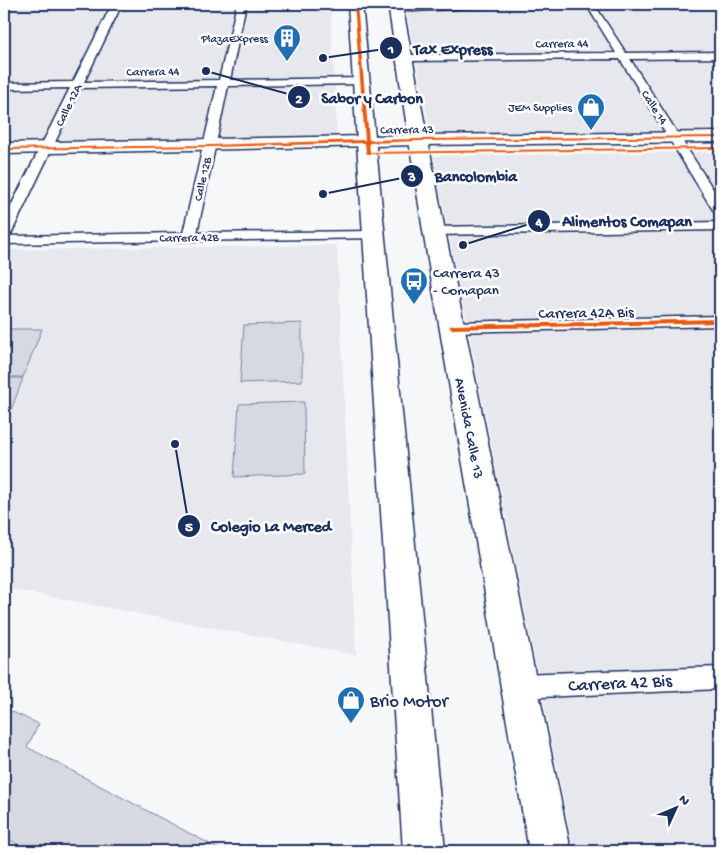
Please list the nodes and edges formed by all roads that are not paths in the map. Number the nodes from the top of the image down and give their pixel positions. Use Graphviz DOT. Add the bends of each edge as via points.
graph roads {
  1 [pos="117,4"];
  2 [pos="241,4"];
  3 [pos="355,4"];
  4 [pos="489,4"];
  5 [pos="590,4"];
  6 [pos="396,6"];
  7 [pos="720,54"];
  8 [pos="622,56"];
  9 [pos="405,58"];
  10 [pos="362,81"];
  11 [pos="223,84"];
  12 [pos="4,86"];
  13 [pos="77,86"];
  14 [pos="720,137"];
  15 [pos="679,143"];
  16 [pos="420,145"];
  17 [pos="368,147"];
  18 [pos="720,148"];
  19 [pos="4,149"];
  20 [pos="208,151"];
  21 [pos="44,154"];
  22 [pos="4,160"];
  23 [pos="720,210"];
  24 [pos="720,226"];
  25 [pos="434,231"];
  26 [pos="4,234"];
  27 [pos="373,235"];
  28 [pos="189,237"];
  29 [pos="4,240"];
  30 [pos="720,321"];
  31 [pos="720,332"];
  32 [pos="453,333"];
  33 [pos="720,678"];
  34 [pos="519,686"];
  35 [pos="424,851"];
  36 [pos="550,851"];
  1 -- 13 [label="street, Calle 12A"];
  2 -- 11 [label="street, Calle 12B"];
  3 -- 10 [label="main road"];
  4 -- 6 [label="street"];
  5 -- 8 [label="street, Calle 14"];
  6 -- 9 [label="main road, Avenida Calle 13"];
  7 -- 8 [label="street, Carrera 44"];
  8 -- 9 [label="street, Carrera 44"];
  8 -- 15 [label="street, Calle 14"];
  9 -- 16 [label="main road, Avenida Calle 13"];
  10 -- 11 [label="street, Carrera 44"];
  10 -- 17 [label="main road"];
  11 -- 13 [label="street, Carrera 44"];
  11 -- 20 [label="street, Calle 12B"];
  12 -- 13 [label="street, Carrera 44"];
  13 -- 21 [label="street, Calle 12A"];
  14 -- 15 [label="main road, Carrera 43"];
  15 -- 16 [label="main road, Carrera 43"];
  15 -- 18 [label="main road, Carrera 43"];
  15 -- 23 [label="street, Calle 14"];
  16 -- 17 [label="main road, Carrera 43"];
  16 -- 25 [label="main road, Avenida Calle 13"];
  17 -- 20 [label="main road, Carrera 43"];
  17 -- 27 [label="main road"];
  19 -- 21 [label="main road, Carrera 43"];
  20 -- 21 [label="main road, Carrera 43"];
  20 -- 28 [label="street, Calle 12B"];
  21 -- 22 [label="main road, Carrera 43"];
  21 -- 26 [label="street, Calle 12A"];
  24 -- 25 [label="street"];
  25 -- 32 [label="main road, Avenida Calle 13"];
  27 -- 28 [label="street, Carrera 42B"];
  27 -- 35 [label="main road"];
  28 -- 29 [label="street, Carrera 42B"];
  30 -- 32 [label="street, Carrera 42A Bis"];
  31 -- 32 [label="street, Carrera 42A Bis"];
  32 -- 34 [label="main road, Avenida Calle 13"];
  33 -- 34 [label="street, Carrera 42 Bis"];
  34 -- 36 [label="main road, Avenida Calle 13"];
}
